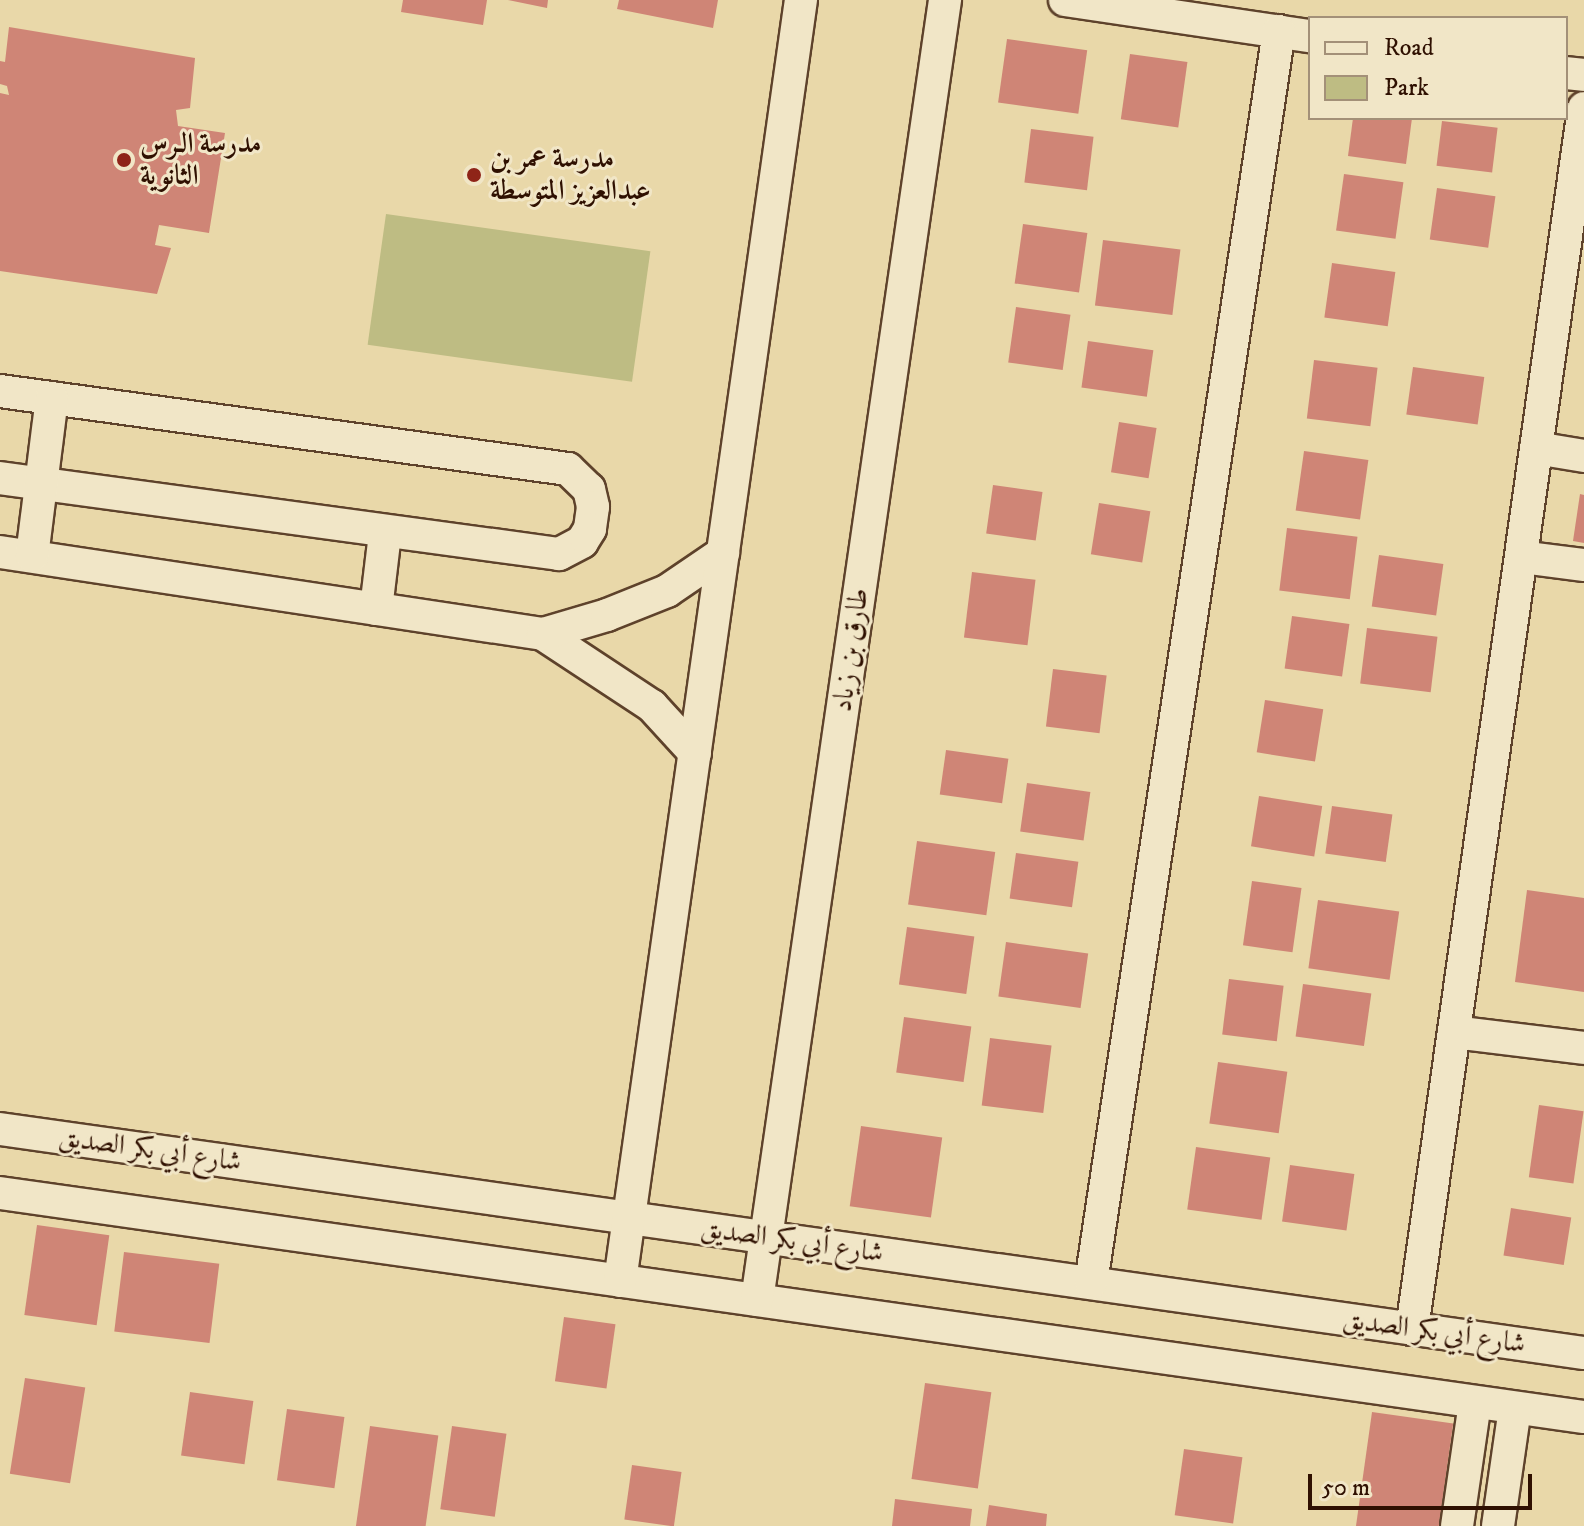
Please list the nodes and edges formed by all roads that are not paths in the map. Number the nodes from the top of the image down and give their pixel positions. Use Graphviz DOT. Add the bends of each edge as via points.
graph roads {
  1 [pos="801,0"];
  2 [pos="945,0"];
  3 [pos="1065,0"];
  4 [pos="1294,34"];
  5 [pos="1584,108"];
  6 [pos="0,391"];
  7 [pos="52,398"];
  8 [pos="1536,448"];
  9 [pos="1584,456"];
  10 [pos="0,478"];
  11 [pos="41,484"];
  12 [pos="385,533"];
  13 [pos="0,552"];
  14 [pos="723,553"];
  15 [pos="32,556"];
  16 [pos="1521,557"];
  17 [pos="1584,565"];
  18 [pos="376,609"];
  19 [pos="543,634"];
  20 [pos="695,753"];
  21 [pos="1454,1032"];
  22 [pos="1584,1048"];
  23 [pos="0,1129"];
  24 [pos="0,1193"];
  25 [pos="629,1218"];
  26 [pos="767,1237"];
  27 [pos="620,1281"];
  28 [pos="1091,1283"];
  29 [pos="757,1300"];
  30 [pos="1412,1329"];
  31 [pos="1584,1353"];
  32 [pos="1475,1402"];
  33 [pos="1515,1408"];
  34 [pos="1584,1417"];
  35 [pos="1457,1526"];
  36 [pos="1498,1526"];
  1 -- 14 [label="street"];
  2 -- 26 [label="street, طارق بن زياد"];
  3 -- 4 [label="street"];
  4 -- 28 [label="street"];
  5 -- 8 [label="street"];
  6 -- 7 [label="street"];
  7 -- 11 [label="street"];
  7 -- 12 [label="street" via="568,469 589,489 593,507 582,542 559,554"];
  8 -- 9 [label="street"];
  8 -- 16 [label="street"];
  10 -- 11 [label="street"];
  11 -- 12 [label="street"];
  11 -- 15 [label="street"];
  12 -- 18 [label="street"];
  13 -- 15 [label="street"];
  14 -- 19 [label="street" via="667,591"];
  14 -- 20 [label="street"];
  15 -- 18 [label="street"];
  16 -- 17 [label="street"];
  16 -- 21 [label="street"];
  18 -- 19 [label="street"];
  19 -- 20 [label="street" via="652,706"];
  20 -- 25 [label="street"];
  21 -- 22 [label="street"];
  21 -- 30 [label="street"];
  23 -- 25 [label="street, شارع أبي بكر الصديق"];
  24 -- 27 [label="street"];
  25 -- 26 [label="street, شارع أبي بكر الصديق"];
  25 -- 27 [label="street"];
  26 -- 28 [label="street, شارع أبي بكر الصديق"];
  26 -- 29 [label="street, طارق بن زياد"];
  27 -- 29 [label="street"];
  28 -- 30 [label="street, شارع أبي بكر الصديق"];
  29 -- 32 [label="street"];
  30 -- 31 [label="street, شارع أبي بكر الصديق"];
  32 -- 33 [label="street"];
  32 -- 35 [label="street"];
  33 -- 34 [label="street"];
  33 -- 36 [label="street"];
}
